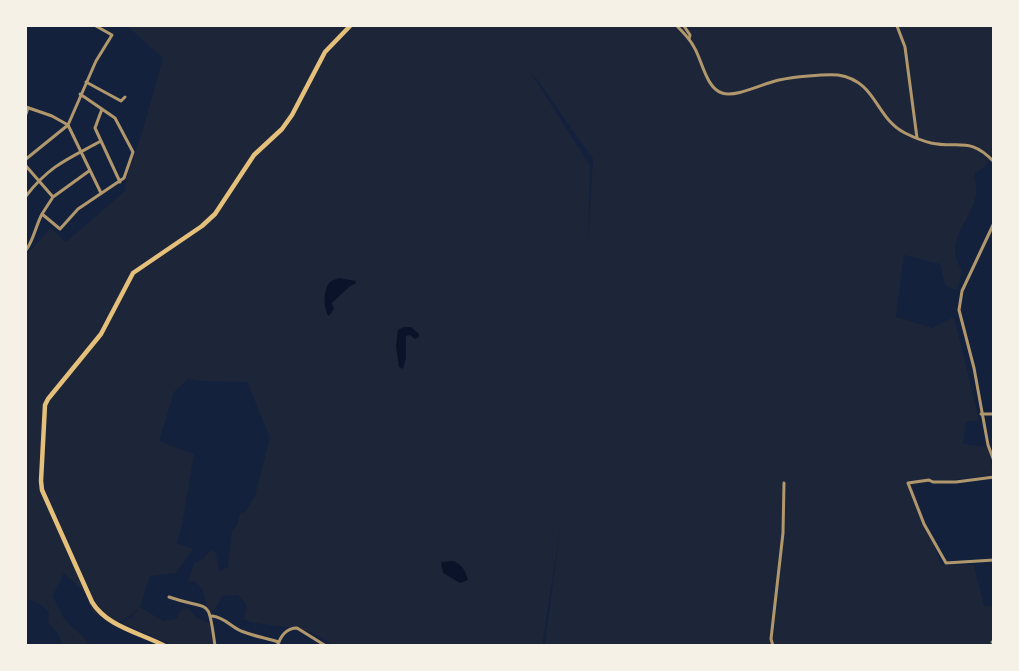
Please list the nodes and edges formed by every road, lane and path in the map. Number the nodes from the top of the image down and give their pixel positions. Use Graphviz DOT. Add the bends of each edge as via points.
graph roads {
  1 [pos="96,26"];
  2 [pos="350,26"];
  3 [pos="677,26"];
  4 [pos="684,26"];
  5 [pos="897,26"];
  6 [pos="689,39"];
  7 [pos="86,82"];
  8 [pos="80,94"];
  9 [pos="126,96"];
  10 [pos="27,107"];
  11 [pos="102,109"];
  12 [pos="26,114"];
  13 [pos="68,125"];
  14 [pos="916,138"];
  15 [pos="101,141"];
  16 [pos="81,152"];
  17 [pos="26,159"];
  18 [pos="993,162"];
  19 [pos="26,166"];
  20 [pos="89,171"];
  21 [pos="39,180"];
  22 [pos="120,182"];
  23 [pos="101,193"];
  24 [pos="26,196"];
  25 [pos="53,196"];
  26 [pos="42,214"];
  27 [pos="993,223"];
  28 [pos="26,250"];
  29 [pos="981,414"];
  30 [pos="993,414"];
  31 [pos="993,461"];
  32 [pos="993,477"];
  33 [pos="784,483"];
  34 [pos="993,560"];
  35 [pos="169,597"];
  36 [pos="211,616"];
  37 [pos="278,644"];
  38 [pos="319,644"];
  39 [pos="165,645"];
  40 [pos="215,645"];
  41 [pos="326,645"];
  42 [pos="774,645"];
  1 -- 7 [label="street" via="112,35"];
  2 -- 39 [label="main road" via="325,52 292,115 254,154 215,214 133,273 101,334 45,405 42,490 96,610"];
  3 -- 6 [label="street"];
  4 -- 6 [label="street"];
  5 -- 14 [label="street" via="905,47"];
  6 -- 14 [label="street" via="711,84 723,94 779,80 837,75 866,87 889,121"];
  7 -- 8 [label="street"];
  7 -- 9 [label="street" via="121,101"];
  8 -- 11 [label="street"];
  8 -- 13 [label="street"];
  10 -- 12 [label="street"];
  10 -- 13 [label="street"];
  11 -- 15 [label="street" via="95,128"];
  11 -- 22 [label="street" via="115,118 133,152"];
  13 -- 16 [label="street"];
  13 -- 17 [label="street"];
  14 -- 18 [label="street" via="930,143 974,146"];
  15 -- 16 [label="street"];
  15 -- 22 [label="street"];
  16 -- 20 [label="street"];
  16 -- 21 [label="street" via="54,166"];
  19 -- 21 [label="street"];
  20 -- 23 [label="street"];
  20 -- 25 [label="street"];
  21 -- 24 [label="street"];
  21 -- 25 [label="street"];
  22 -- 23 [label="street"];
  23 -- 26 [label="street" via="78,209 60,229"];
  25 -- 26 [label="street"];
  26 -- 28 [label="street"];
  27 -- 29 [label="street" via="963,291 959,310"];
  29 -- 30 [label="street"];
  29 -- 31 [label="street"];
  32 -- 34 [label="street" via="908,483 924,524 946,563"];
  33 -- 42 [label="street" via="783,533 771,639"];
  35 -- 36 [label="street" via="205,606"];
  36 -- 37 [label="street" via="221,616 245,633"];
  36 -- 40 [label="street"];
  37 -- 38 [label="street" via="288,629 297,628"];
  38 -- 41 [label="street"];
}
